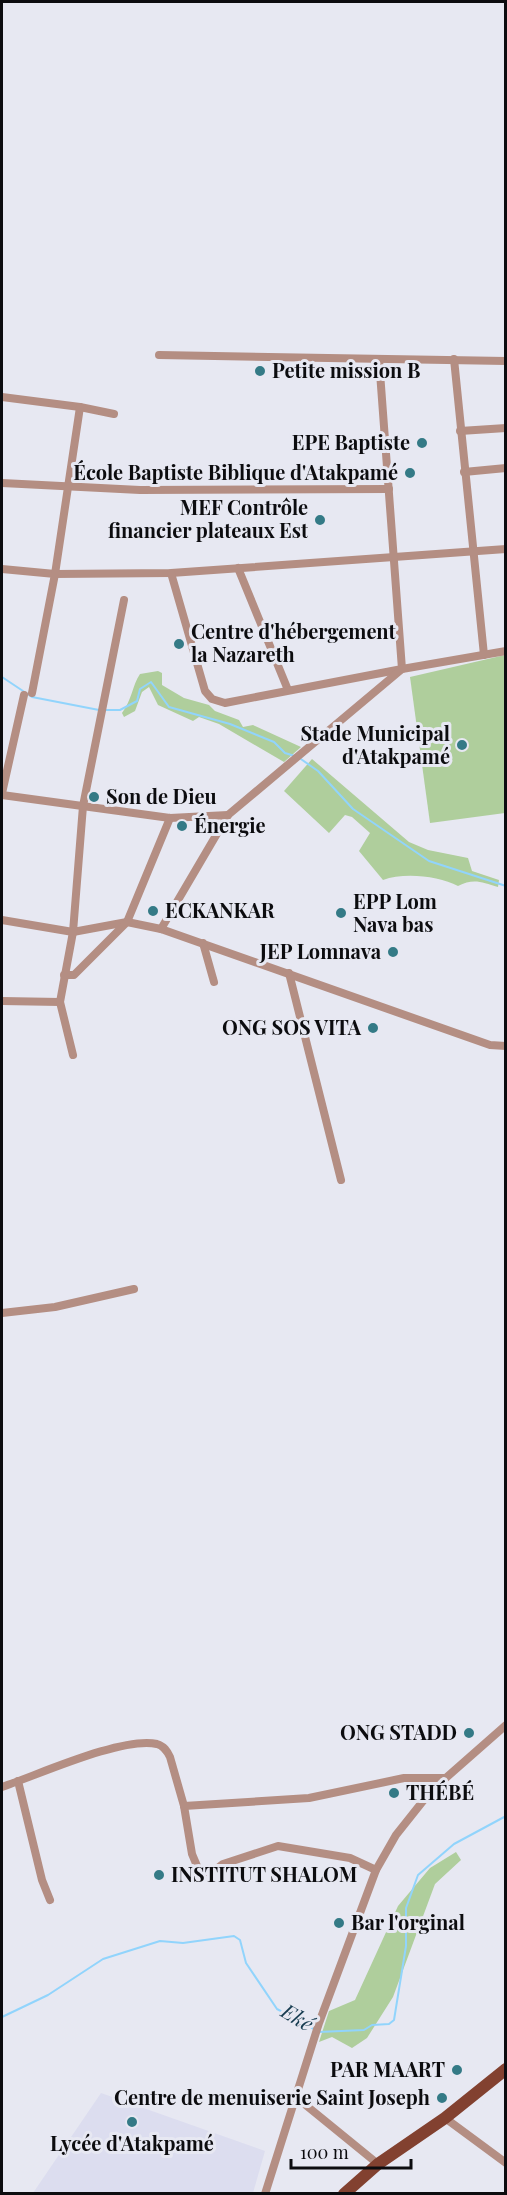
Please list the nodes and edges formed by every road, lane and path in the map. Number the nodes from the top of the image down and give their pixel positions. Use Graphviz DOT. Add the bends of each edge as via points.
graph roads {
  1 [pos="159,355"];
  2 [pos="380,359"];
  3 [pos="454,359"];
  4 [pos="506,361"];
  5 [pos="2,397"];
  6 [pos="80,406"];
  7 [pos="114,414"];
  8 [pos="506,428"];
  9 [pos="460,431"];
  10 [pos="506,468"];
  11 [pos="464,472"];
  12 [pos="2,483"];
  13 [pos="67,487"];
  14 [pos="389,489"];
  15 [pos="506,549"];
  16 [pos="472,553"];
  17 [pos="393,557"];
  18 [pos="238,568"];
  19 [pos="2,569"];
  20 [pos="171,573"];
  21 [pos="55,574"];
  22 [pos="124,600"];
  23 [pos="506,651"];
  24 [pos="484,655"];
  25 [pos="402,669"];
  26 [pos="288,690"];
  27 [pos="2,794"];
  28 [pos="82,806"];
  29 [pos="228,815"];
  30 [pos="170,819"];
  31 [pos="2,920"];
  32 [pos="127,922"];
  33 [pos="161,929"];
  34 [pos="73,932"];
  35 [pos="203,944"];
  36 [pos="289,974"];
  37 [pos="64,975"];
  38 [pos="213,982"];
  39 [pos="2,1001"];
  40 [pos="60,1002"];
  41 [pos="506,1046"];
  42 [pos="73,1055"];
  43 [pos="341,1180"];
  44 [pos="134,1289"];
  45 [pos="2,1313"];
  46 [pos="506,1725"];
  47 [pos="444,1778"];
  48 [pos="18,1781"];
  49 [pos="2,1786"];
  50 [pos="184,1806"];
  51 [pos="376,1870"];
  52 [pos="50,1900"];
  53 [pos="506,2068"];
  54 [pos="297,2098"];
  55 [pos="445,2118"];
  56 [pos="506,2163"];
  57 [pos="378,2164"];
  58 [pos="265,2193"];
  59 [pos="344,2193"];
  1 -- 2 [label="street"];
  2 -- 3 [label="street"];
  2 -- 14 [label="street"];
  3 -- 4 [label="street"];
  3 -- 9 [label="street"];
  5 -- 6 [label="street"];
  6 -- 7 [label="street"];
  6 -- 13 [label="street"];
  8 -- 9 [label="street"];
  9 -- 11 [label="street"];
  10 -- 11 [label="street"];
  11 -- 16 [label="street"];
  12 -- 13 [label="street"];
  13 -- 14 [label="street"];
  13 -- 21 [label="street"];
  14 -- 17 [label="street"];
  15 -- 16 [label="street"];
  16 -- 17 [label="street"];
  16 -- 24 [label="street"];
  17 -- 18 [label="street"];
  17 -- 25 [label="street"];
  18 -- 20 [label="street"];
  18 -- 26 [label="street"];
  19 -- 21 [label="street"];
  20 -- 21 [label="street"];
  20 -- 26 [label="street" via="205,691 212,699 225,702"];
  21 -- 27 [label="street"];
  22 -- 28 [label="street"];
  23 -- 24 [label="street"];
  24 -- 25 [label="street"];
  25 -- 26 [label="street"];
  25 -- 29 [label="street"];
  27 -- 28 [label="street"];
  28 -- 30 [label="street"];
  28 -- 34 [label="street"];
  29 -- 30 [label="street"];
  29 -- 33 [label="street"];
  30 -- 32 [label="street"];
  31 -- 34 [label="street"];
  32 -- 33 [label="street"];
  32 -- 34 [label="street"];
  32 -- 37 [label="street" via="74,975"];
  33 -- 35 [label="street"];
  34 -- 37 [label="street"];
  35 -- 36 [label="street"];
  35 -- 38 [label="street"];
  36 -- 41 [label="street" via="490,1045"];
  36 -- 43 [label="street"];
  37 -- 40 [label="street"];
  39 -- 40 [label="street"];
  40 -- 42 [label="street"];
  44 -- 45 [label="street" via="55,1307"];
  46 -- 47 [label="street"];
  47 -- 50 [label="street" via="380,1781 309,1798"];
  47 -- 51 [label="street" via="402,1827"];
  48 -- 49 [label="street"];
  48 -- 50 [label="street" via="96,1752 156,1744 167,1750"];
  48 -- 52 [label="street"];
  50 -- 51 [label="street" via="192,1854 200,1873 278,1846 350,1858"];
  51 -- 54 [label="street"];
  53 -- 55 [label="main road"];
  54 -- 57 [label="street"];
  54 -- 58 [label="street"];
  55 -- 56 [label="street"];
  55 -- 57 [label="main road"];
  57 -- 59 [label="main road"];
}
